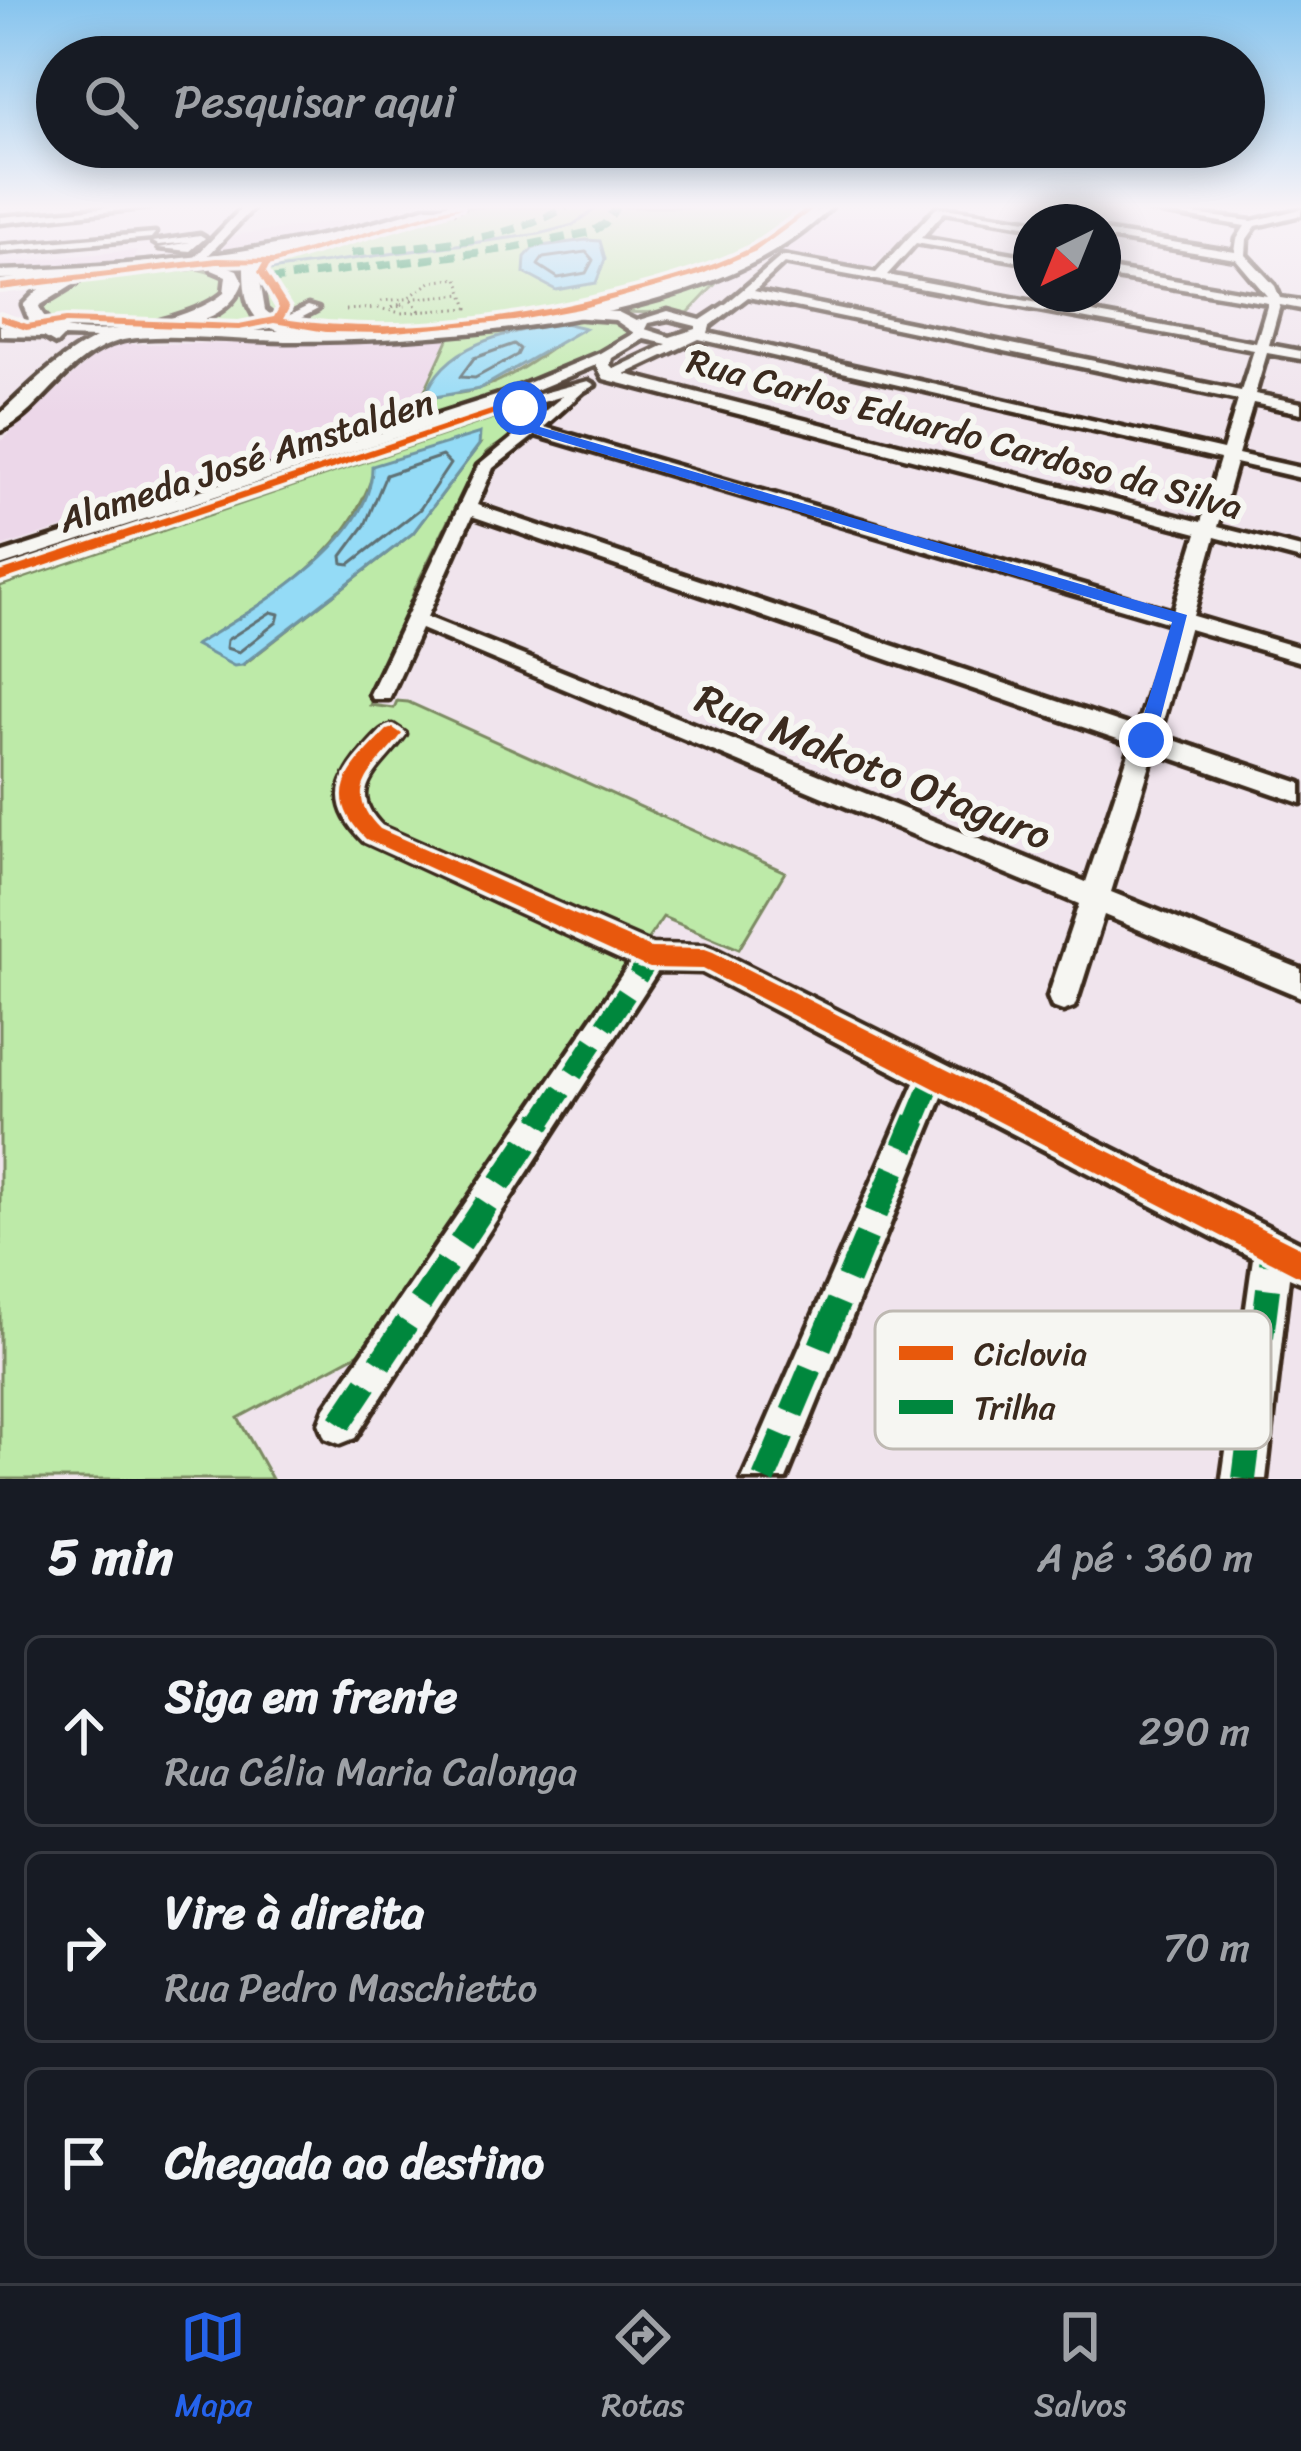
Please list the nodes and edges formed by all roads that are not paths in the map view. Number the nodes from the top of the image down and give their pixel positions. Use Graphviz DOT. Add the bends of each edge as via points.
graph roads {
  1 [pos="86,276"];
  2 [pos="233,276"];
  3 [pos="253,276"];
  4 [pos="709,276"];
  5 [pos="760,276"];
  6 [pos="875,276"];
  7 [pos="1127,276"];
  8 [pos="1259,276"];
  9 [pos="879,277"];
  10 [pos="0,279"];
  11 [pos="744,293"];
  12 [pos="1275,301"];
  13 [pos="1301,305"];
  14 [pos="566,314"];
  15 [pos="0,315"];
  16 [pos="293,327"];
  17 [pos="459,329"];
  18 [pos="640,331"];
  19 [pos="698,332"];
  20 [pos="0,334"];
  21 [pos="125,334"];
  22 [pos="157,336"];
  23 [pos="42,339"];
  24 [pos="1262,348"];
  25 [pos="1301,355"];
  26 [pos="605,356"];
  27 [pos="612,375"];
  28 [pos="588,385"];
  29 [pos="1247,397"];
  30 [pos="513,406"];
  31 [pos="1301,408"];
  32 [pos="0,410"];
  33 [pos="0,425"];
  34 [pos="533,429"];
  35 [pos="1227,456"];
  36 [pos="1301,473"];
  37 [pos="470,509"];
  38 [pos="1205,530"];
  39 [pos="1301,554"];
  40 [pos="0,560"];
  41 [pos="0,577"];
  42 [pos="1181,619"];
  43 [pos="417,620"];
  44 [pos="1301,655"];
  45 [pos="381,694"];
  46 [pos="393,734"];
  47 [pos="1146,740"];
  48 [pos="1301,793"];
  49 [pos="1095,898"];
  50 [pos="650,958"];
  51 [pos="1301,983"];
  52 [pos="1063,997"];
  53 [pos="934,1076"];
  54 [pos="1287,1256"];
  55 [pos="1271,1339"];
  56 [pos="340,1423"];
  57 [pos="1250,1449"];
  58 [pos="764,1479"];
  59 [pos="1244,1479"];
  1 -- 23 [label="main road" via="43,293 30,309"];
  2 -- 21 [label="main road" via="231,297 188,320"];
  3 -- 16 [label="main road" via="257,314"];
  4 -- 14 [label="main road"];
  5 -- 11 [label="street"];
  6 -- 9 [label="street"];
  7 -- 12 [label="street"];
  8 -- 12 [label="street"];
  9 -- 24 [label="street"];
  10 -- 15 [label="main road" via="22,293"];
  11 -- 19 [label="street"];
  11 -- 29 [label="street"];
  12 -- 13 [label="street"];
  12 -- 24 [label="street"];
  14 -- 17 [label="main road"];
  14 -- 18 [label="street" via="618,316"];
  16 -- 17 [label="main road"];
  16 -- 22 [label="main road"];
  17 -- 22 [label="main road" via="313,340"];
  18 -- 19 [label="street" via="663,340"];
  18 -- 19 [label="street" via="643,320 668,315"];
  18 -- 26 [label="street, Alameda José Amstalden"];
  19 -- 27 [label="street"];
  19 -- 35 [label="street"];
  20 -- 23 [label="main road"];
  21 -- 22 [label="main road"];
  21 -- 23 [label="main road"];
  21 -- 33 [label="main road" via="87,350"];
  23 -- 32 [label="main road" via="58,341 58,352"];
  24 -- 25 [label="street"];
  24 -- 29 [label="street"];
  26 -- 27 [label="street"];
  26 -- 40 [label="street, Alameda José Amstalden" via="507,397"];
  27 -- 28 [label="street"];
  27 -- 38 [label="street, Rua Carlos Eduardo Cardoso da Silva"];
  28 -- 30 [label="street, Alameda José Amstalden"];
  28 -- 34 [label="street"];
  29 -- 31 [label="street"];
  29 -- 35 [label="street"];
  30 -- 34 [label="street" via="533,419"];
  30 -- 41 [label="street, Alameda José Amstalden"];
  34 -- 37 [label="street" via="486,466"];
  34 -- 42 [label="street"];
  35 -- 36 [label="street"];
  35 -- 38 [label="street"];
  37 -- 43 [label="street"];
  37 -- 47 [label="street"];
  38 -- 39 [label="street, Rua Carlos Eduardo Cardoso da Silva"];
  38 -- 42 [label="street"];
  42 -- 44 [label="street"];
  42 -- 47 [label="street"];
  43 -- 45 [label="street"];
  43 -- 49 [label="street, Rua Makoto Otaguro"];
  46 -- 50 [label="street" via="351,789 358,822"];
  47 -- 48 [label="street"];
  47 -- 49 [label="street"];
  49 -- 51 [label="street, Rua Makoto Otaguro"];
  49 -- 52 [label="street"];
  50 -- 53 [label="street" via="705,959"];
  50 -- 56 [label="street"];
  53 -- 54 [label="street"];
  53 -- 58 [label="street"];
  54 -- 55 [label="street"];
  57 -- 59 [label="street"];
}
